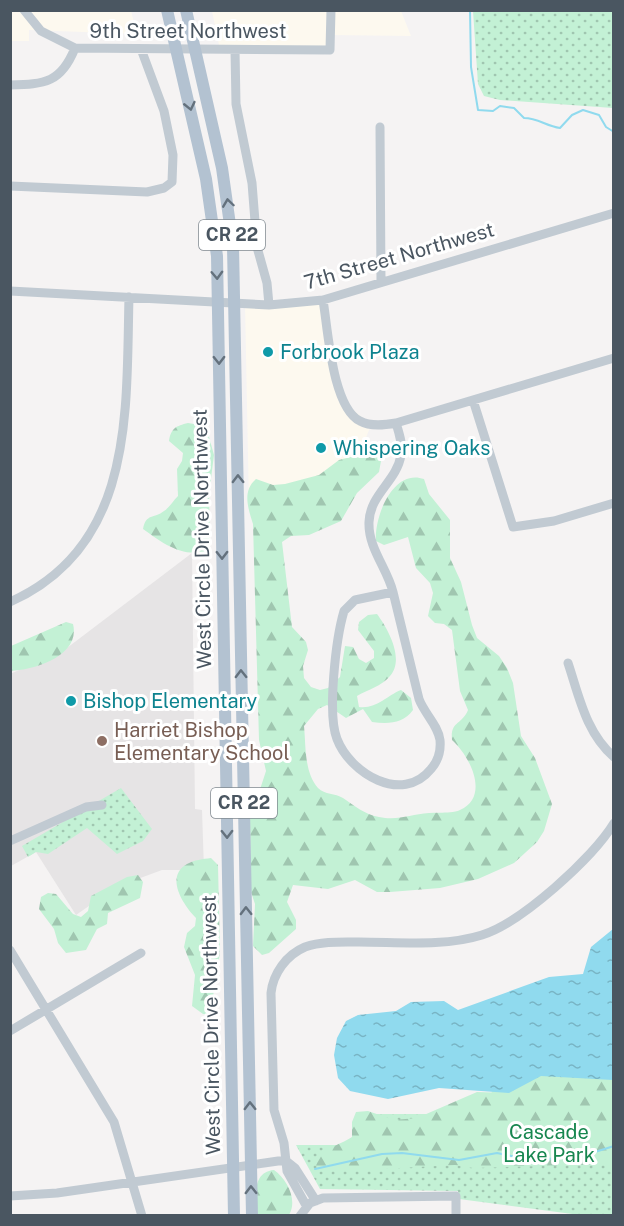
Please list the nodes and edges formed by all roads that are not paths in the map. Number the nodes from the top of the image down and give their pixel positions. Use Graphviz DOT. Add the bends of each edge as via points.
graph roads {
  1 [pos="24,10"];
  2 [pos="167,10"];
  3 [pos="186,10"];
  4 [pos="331,10"];
  5 [pos="75,48"];
  6 [pos="141,49"];
  7 [pos="176,50"];
  8 [pos="195,50"];
  9 [pos="235,50"];
  10 [pos="10,85"];
  11 [pos="380,127"];
  12 [pos="10,186"];
  13 [pos="614,213"];
  14 [pos="381,282"];
  15 [pos="10,291"];
  16 [pos="129,297"];
  17 [pos="323,300"];
  18 [pos="218,302"];
  19 [pos="234,303"];
  20 [pos="269,305"];
  21 [pos="614,358"];
  22 [pos="473,400"];
  23 [pos="396,423"];
  24 [pos="614,503"];
  25 [pos="393,592"];
  26 [pos="10,602"];
  27 [pos="568,663"];
  28 [pos="614,757"];
  29 [pos="102,804"];
  30 [pos="614,823"];
  31 [pos="10,841"];
  32 [pos="10,950"];
  33 [pos="141,953"];
  34 [pos="47,1010"];
  35 [pos="10,1031"];
  36 [pos="285,1160"];
  37 [pos="251,1164"];
  38 [pos="233,1166"];
  39 [pos="134,1182"];
  40 [pos="10,1196"];
  41 [pos="316,1200"];
  42 [pos="307,1207"];
  43 [pos="142,1215"];
  44 [pos="234,1215"];
  45 [pos="252,1215"];
  46 [pos="300,1215"];
  47 [pos="456,1215"];
  1 -- 5 [label="street, 9th Street Northwest" via="41,31"];
  2 -- 7 [label="main road, West Circle Drive Northwest / CR 22"];
  3 -- 8 [label="main road, West Circle Drive Northwest / CR 22"];
  4 -- 9 [label="street, 9th Street Northwest" via="330,50"];
  5 -- 6 [label="street, 9th Street Northwest"];
  5 -- 10 [label="street" via="66,68 58,75 42,84"];
  6 -- 7 [label="street, 9th Street Northwest"];
  6 -- 12 [label="street" via="164,111 173,155 172,182 147,192"];
  7 -- 8 [label="street, 9th Street Northwest"];
  7 -- 18 [label="main road, West Circle Drive Northwest / CR 22, one-way" via="211,206"];
  8 -- 9 [label="street, 9th Street Northwest"];
  19 -- 8 [label="main road, West Circle Drive Northwest / CR 22, one-way" via="227,197"];
  9 -- 20 [label="street" via="236,104"];
  11 -- 14 [label="street"];
  13 -- 14 [label="street, 7th Street Northwest"];
  14 -- 17 [label="street, 7th Street Northwest"];
  15 -- 16 [label="street, 7th Street Northwest"];
  16 -- 18 [label="street, 7th Street Northwest"];
  16 -- 26 [label="street" via="126,420 120,460 107,502 72,557 34,589"];
  17 -- 20 [label="street, 7th Street Northwest"];
  17 -- 23 [label="street" via="339,390 346,408 366,424"];
  18 -- 19 [label="street, 7th Street Northwest"];
  18 -- 38 [label="main road, West Circle Drive Northwest / CR 22, one-way"];
  19 -- 20 [label="street, 7th Street Northwest"];
  37 -- 19 [label="main road, West Circle Drive Northwest / CR 22, one-way"];
  21 -- 22 [label="street"];
  22 -- 23 [label="street"];
  22 -- 24 [label="street" via="513,527 554,521"];
  23 -- 25 [label="street" via="402,446 400,459 377,495 369,523 372,545"];
  25 -- 25 [label="street" via="355,600 344,611 332,711 336,736 354,766 375,780 406,785 422,778 434,765 440,741 420,704"];
  27 -- 28 [label="street" via="589,725"];
  29 -- 31 [label="street" via="86,807"];
  30 -- 36 [label="street" via="582,863 523,911 488,933 452,941 323,943 290,957 278,972 271,993 272,1097"];
  32 -- 34 [label="street"];
  33 -- 34 [label="street"];
  34 -- 35 [label="street"];
  34 -- 39 [label="street" via="114,1122"];
  36 -- 37 [label="street"];
  36 -- 41 [label="street" via="295,1167"];
  36 -- 42 [label="street" via="288,1175"];
  37 -- 38 [label="street"];
  45 -- 37 [label="main road, West Circle Drive Northwest / CR 22, one-way"];
  38 -- 39 [label="street"];
  38 -- 44 [label="main road, West Circle Drive Northwest / CR 22"];
  39 -- 40 [label="street"];
  39 -- 43 [label="street"];
  41 -- 42 [label="street"];
  41 -- 47 [label="street" via="456,1196"];
  42 -- 46 [label="street"];
}
